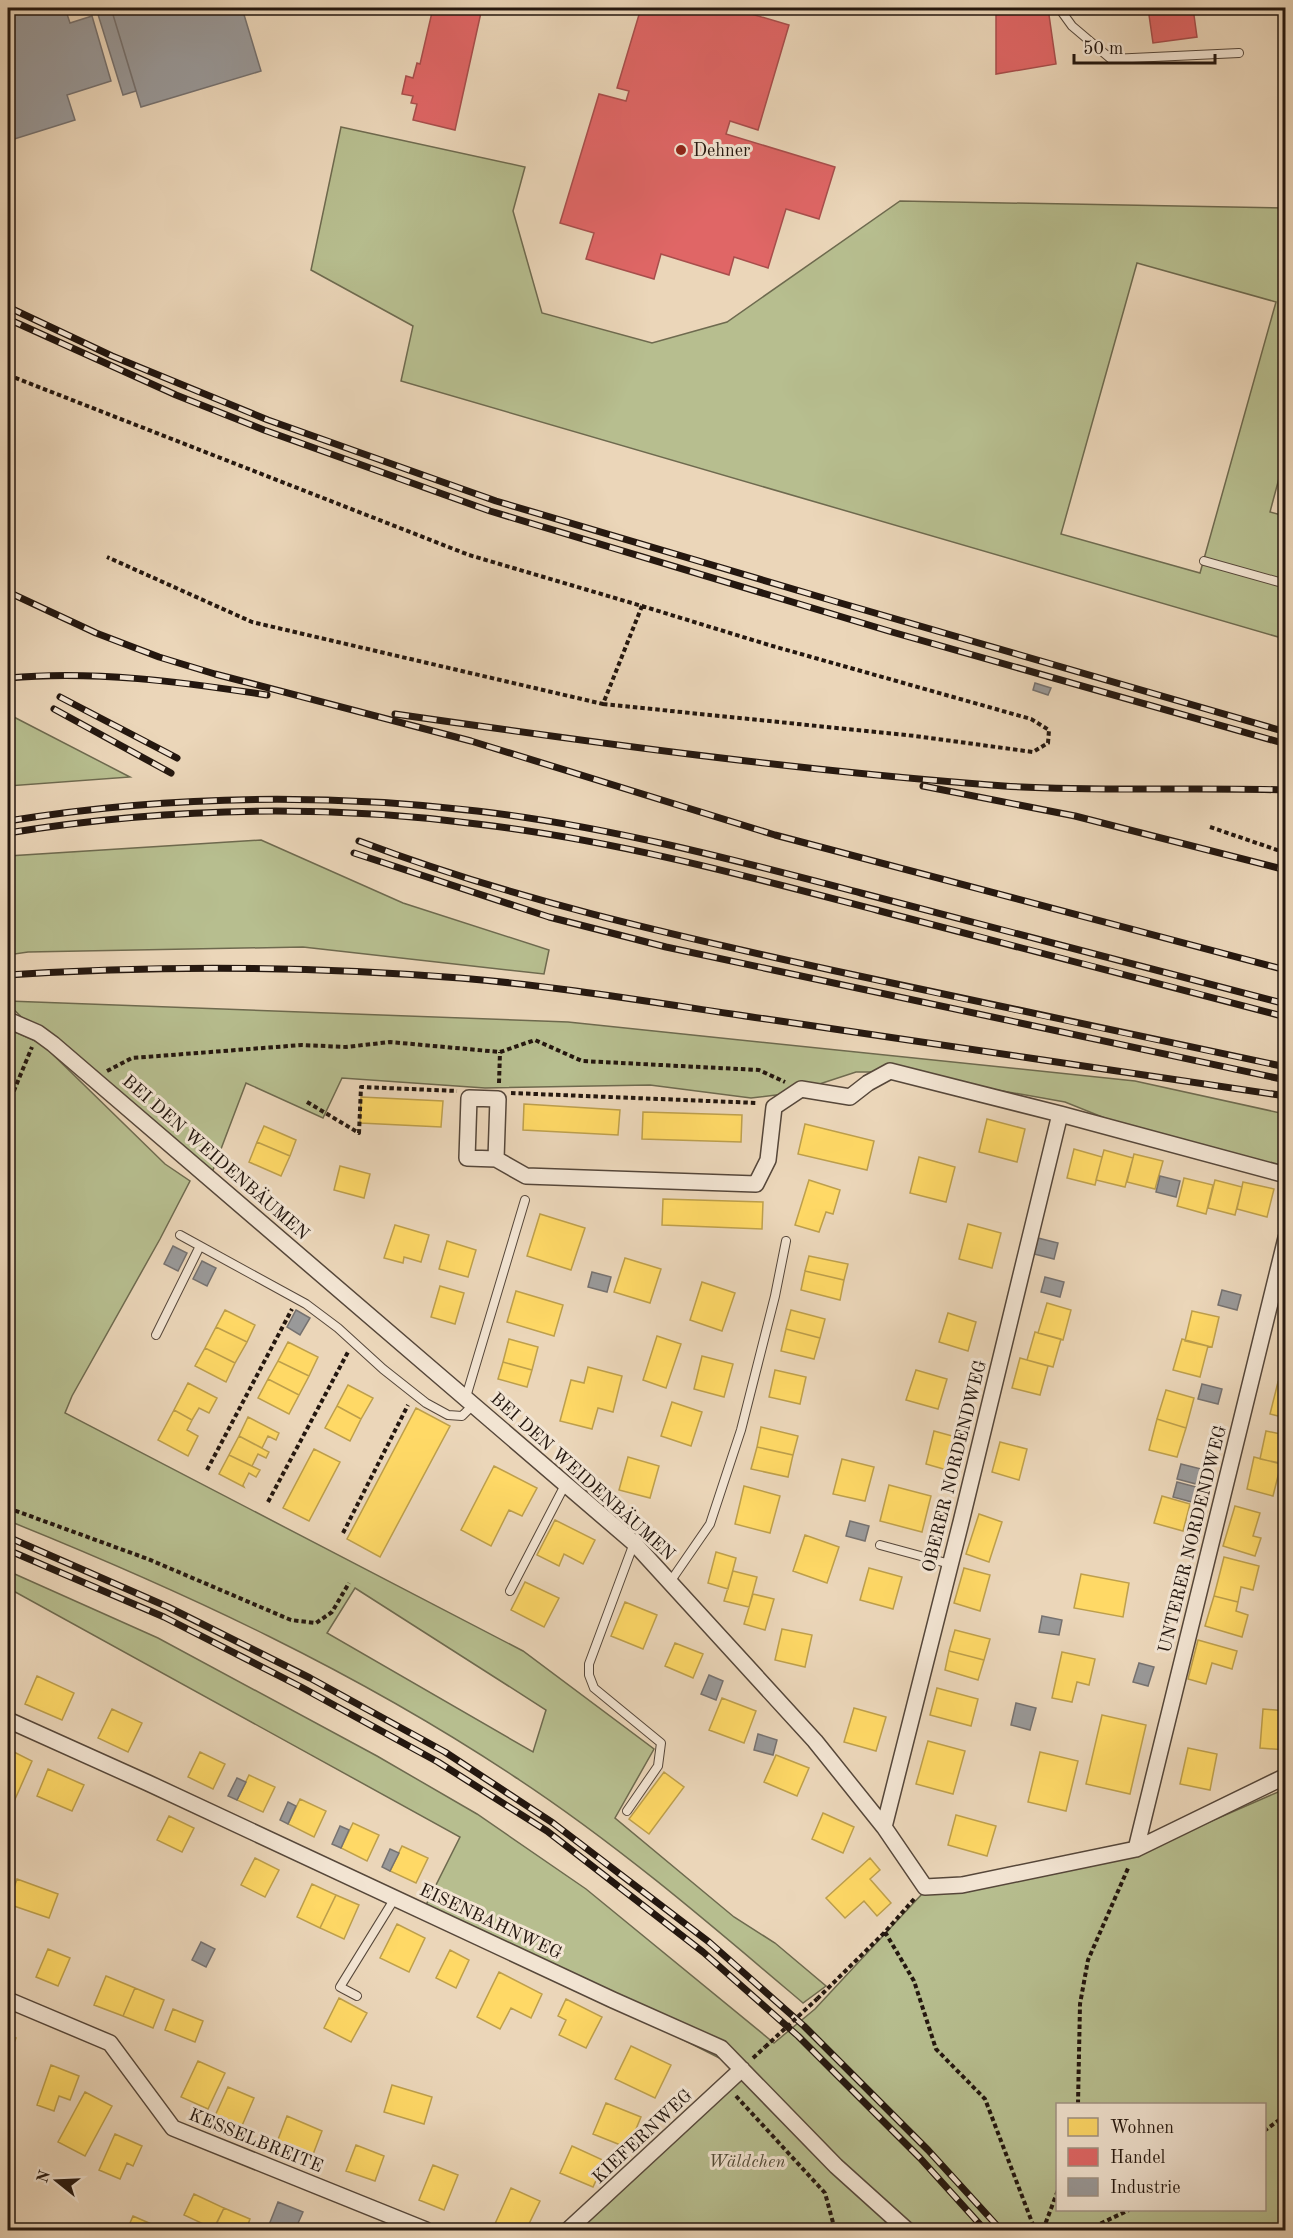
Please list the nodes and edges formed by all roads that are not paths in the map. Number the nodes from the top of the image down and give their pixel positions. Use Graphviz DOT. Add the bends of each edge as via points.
graph roads {
  1 [pos="1059,8"];
  2 [pos="1239,53"];
  3 [pos="1204,561"];
  4 [pos="1286,584"];
  5 [pos="8,1020"];
  6 [pos="1060,1114"];
  7 [pos="496,1159"];
  8 [pos="1286,1175"];
  9 [pos="525,1200"];
  10 [pos="180,1235"];
  11 [pos="1286,1238"];
  12 [pos="786,1241"];
  13 [pos="200,1246"];
  14 [pos="156,1335"];
  15 [pos="470,1400"];
  16 [pos="566,1483"];
  17 [pos="634,1543"];
  18 [pos="880,1545"];
  19 [pos="950,1564"];
  20 [pos="670,1582"];
  21 [pos="510,1591"];
  22 [pos="8,1720"];
  23 [pos="1286,1776"];
  24 [pos="627,1811"];
  25 [pos="884,1827"];
  26 [pos="1136,1849"];
  27 [pos="395,1898"];
  28 [pos="357,1996"];
  29 [pos="8,2000"];
  30 [pos="742,2069"];
  31 [pos="426,2230"];
  32 [pos="568,2230"];
  33 [pos="907,2230"];
  1 -- 2 [label="lane" via="1072,26 1111,59"];
  3 -- 4 [label="lane"];
  5 -- 15 [label="street, BEI DEN WEIDENBÄUMEN" via="38,1033 93,1078"];
  6 -- 7 [label="street" via="890,1071 850,1097 801,1089 774,1107 768,1160 756,1184 526,1176"];
  6 -- 8 [label="street"];
  6 -- 19 [label="street, OBERER NORDENDWEG"];
  7 -- 7 [label="street" via="467,1158 470,1098 498,1099"];
  9 -- 15 [label="lane"];
  10 -- 13 [label="lane"];
  11 -- 26 [label="street, UNTERER NORDENDWEG"];
  12 -- 20 [label="lane" via="741,1430 710,1524"];
  13 -- 14 [label="lane"];
  13 -- 15 [label="lane" via="297,1299 338,1328 426,1403 462,1416"];
  15 -- 16 [label="street, BEI DEN WEIDENBÄUMEN"];
  16 -- 17 [label="street, BEI DEN WEIDENBÄUMEN"];
  16 -- 21 [label="lane"];
  17 -- 20 [label="street, BEI DEN WEIDENBÄUMEN"];
  17 -- 24 [label="lane" via="589,1664 594,1688 661,1743 658,1766"];
  18 -- 19 [label="lane"];
  19 -- 25 [label="street, OBERER NORDENDWEG"];
  20 -- 25 [label="street, BEI DEN WEIDENBÄUMEN" via="815,1741"];
  22 -- 27 [label="street, EISENBAHNWEG"];
  23 -- 26 [label="street"];
  25 -- 26 [label="street, BEI DEN WEIDENBÄUMEN" via="925,1887 962,1885"];
  27 -- 28 [label="lane" via="340,1987"];
  27 -- 30 [label="street, EISENBAHNWEG" via="721,2048"];
  29 -- 31 [label="street, KESSELBREITE" via="110,2043 173,2128"];
  30 -- 32 [label="street, KIEFERNWEG"];
  30 -- 33 [label="street, EISENBAHNWEG" via="836,2166"];
}
